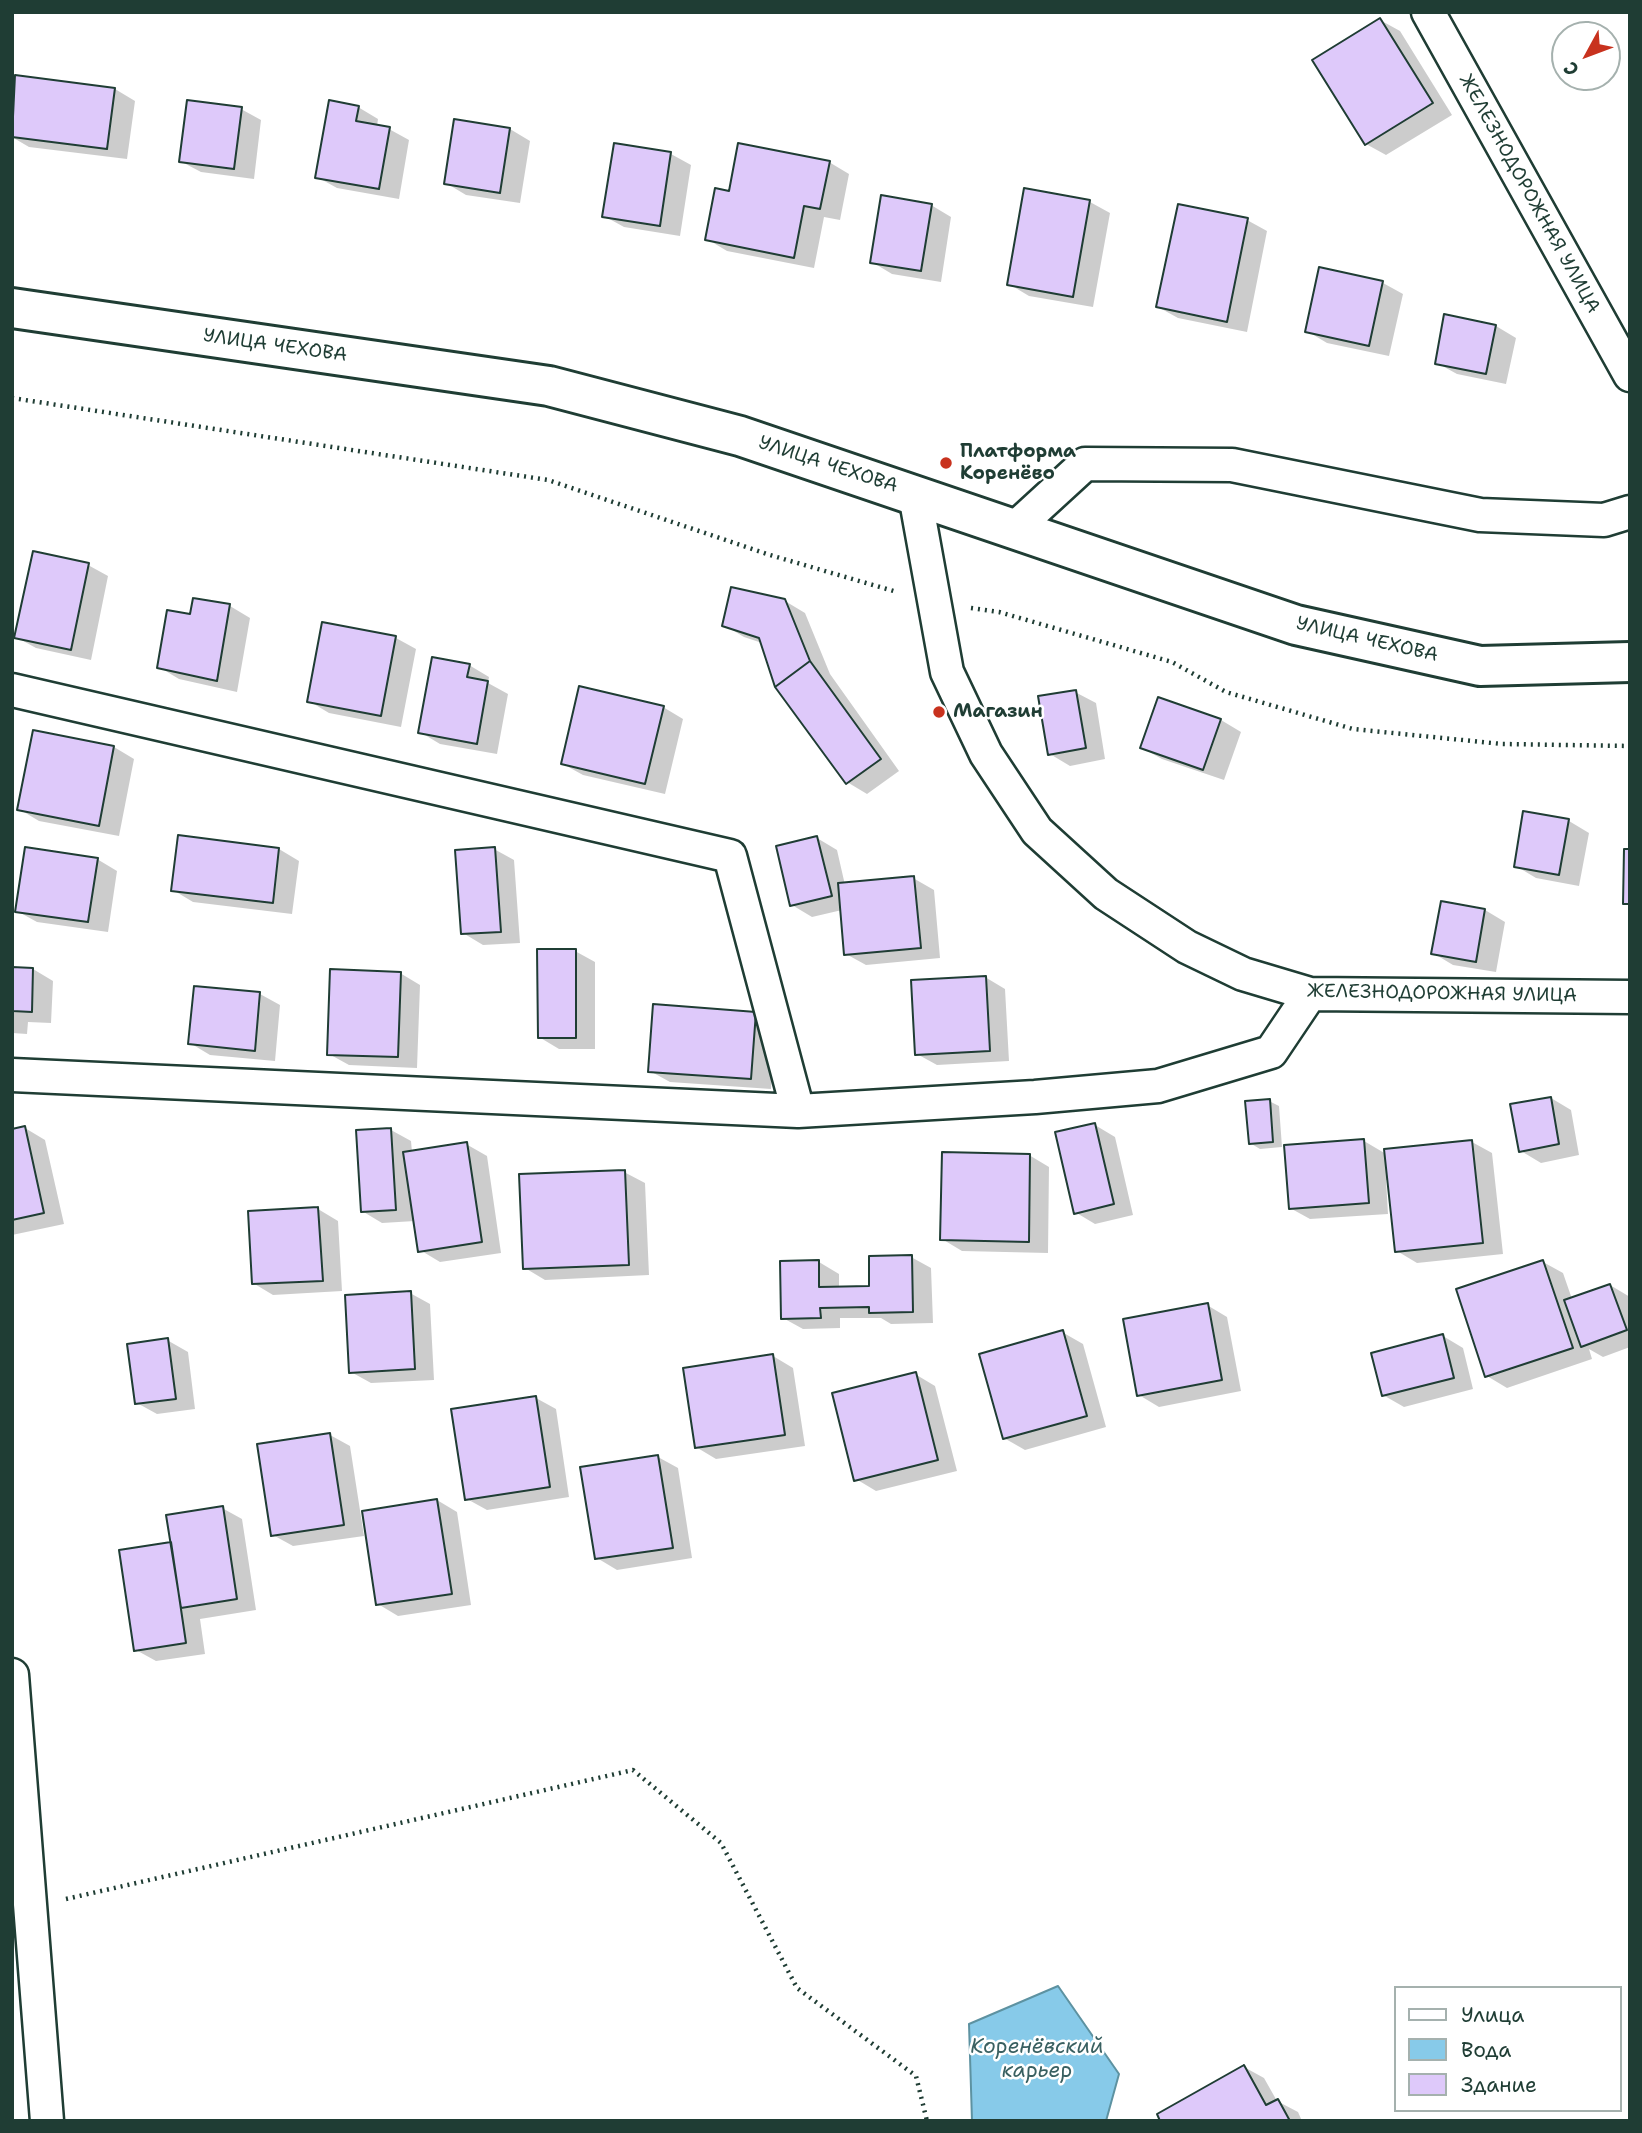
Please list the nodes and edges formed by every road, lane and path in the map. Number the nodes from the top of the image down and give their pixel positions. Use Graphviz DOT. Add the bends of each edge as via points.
graph roads {
  1 [pos="1428,12"];
  2 [pos="12,308"];
  3 [pos="1630,375"];
  4 [pos="12,398"];
  5 [pos="915,495"];
  6 [pos="1630,512"];
  7 [pos="1013,530"];
  8 [pos="885,589"];
  9 [pos="999,612"];
  10 [pos="1630,662"];
  11 [pos="12,690"];
  12 [pos="1630,746"];
  13 [pos="1310,994"];
  14 [pos="1630,998"];
  15 [pos="12,1075"];
  16 [pos="798,1111"];
  17 [pos="12,1675"];
  18 [pos="31,1907"];
  19 [pos="47,2121"];
  20 [pos="927,2121"];
  1 -- 3 [label="street, ЖЕЛЕЗНОДОРОЖНАЯ УЛИЦА"];
  2 -- 5 [label="main road, УЛИЦА ЧЕХОВА" via="549,386 740,436"];
  4 -- 8 [label="path" via="548,480"];
  5 -- 7 [label="main road, УЛИЦА ЧЕХОВА"];
  5 -- 13 [label="street, ЖЕЛЕЗНОДОРОЖНАЯ УЛИЦА" via="947,672 986,754 1037,831 1106,894 1187,947 1243,974"];
  6 -- 7 [label="street" via="1604,520 1480,515 1232,466 1085,464"];
  7 -- 10 [label="main road, УЛИЦА ЧЕХОВА" via="1296,625 1480,666"];
  9 -- 12 [label="path" via="1172,662 1226,692 1353,729 1502,744"];
  11 -- 16 [label="street" via="730,856"];
  13 -- 14 [label="street, ЖЕЛЕЗНОДОРОЖНАЯ УЛИЦА"];
  13 -- 16 [label="street" via="1270,1052 1158,1086"];
  15 -- 16 [label="street"];
  17 -- 18 [label="street"];
  18 -- 19 [label="street"];
  18 -- 20 [label="path" via="633,1770 721,1843 797,1988 916,2076"];
}
